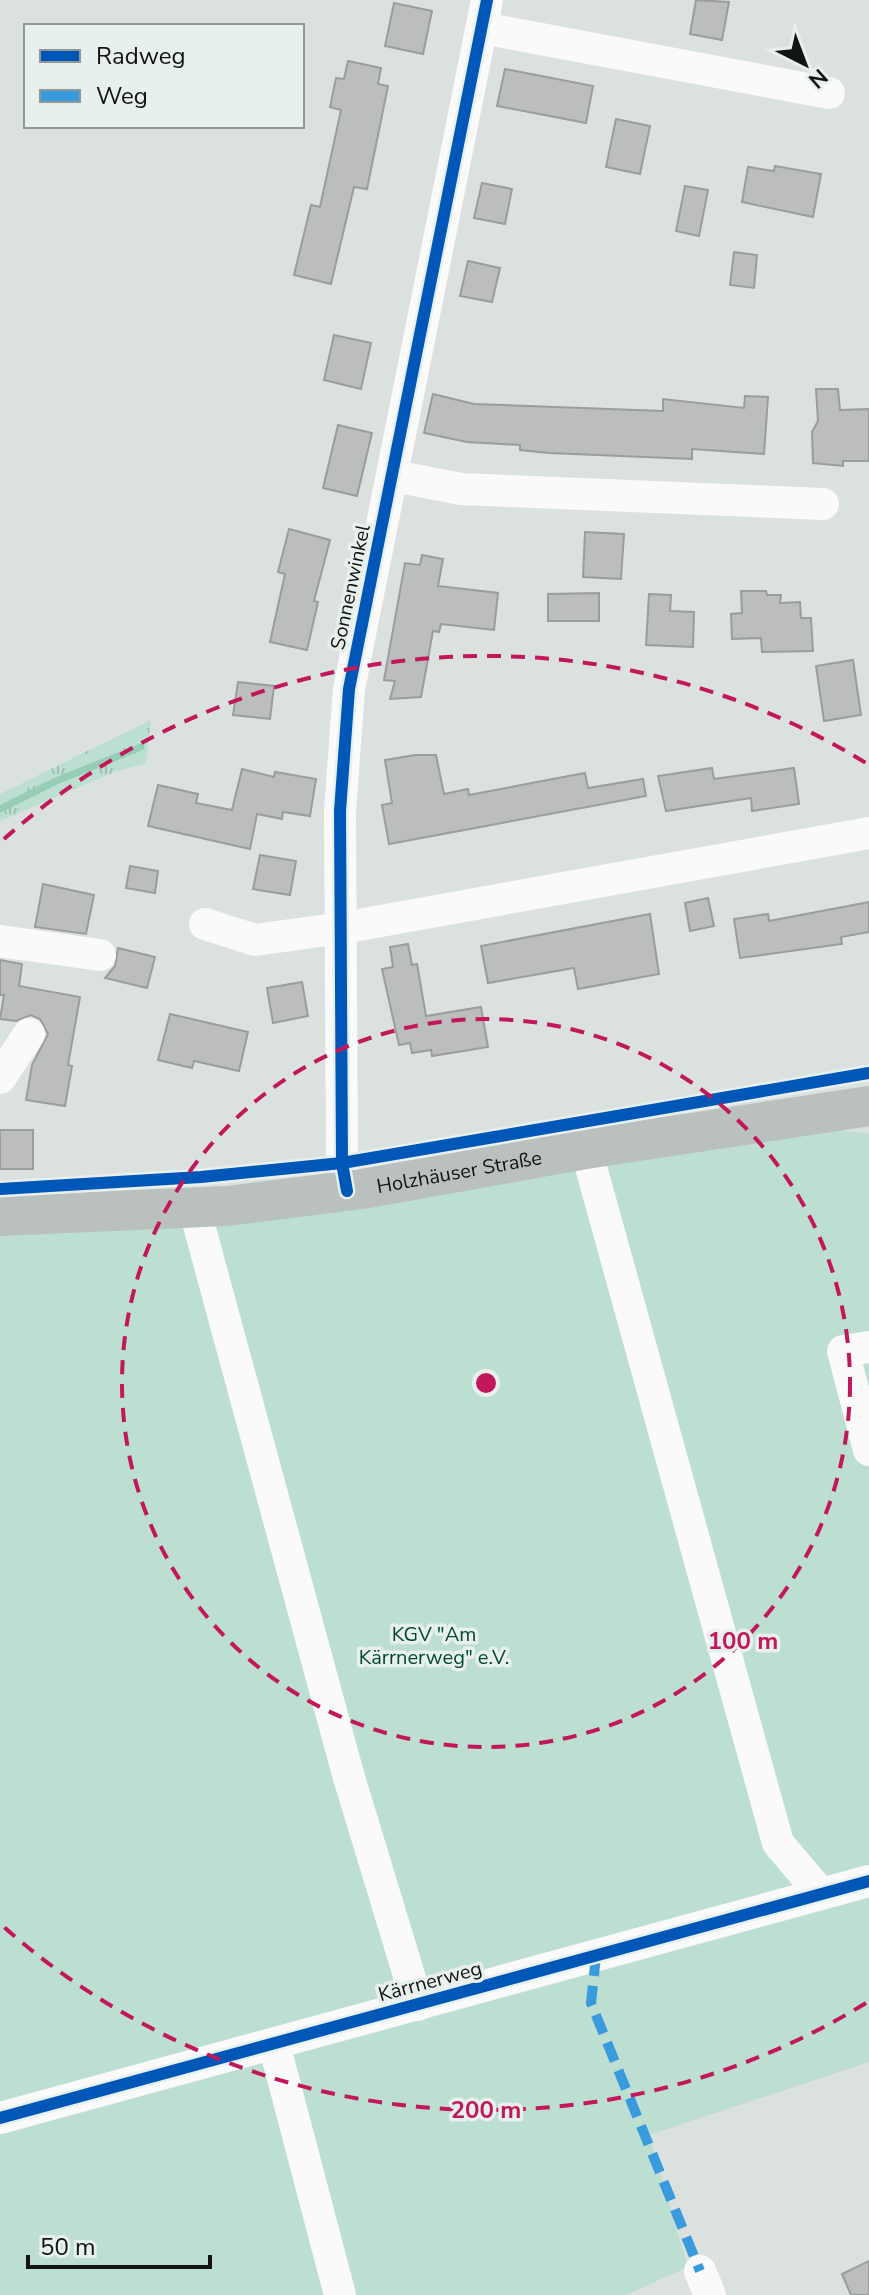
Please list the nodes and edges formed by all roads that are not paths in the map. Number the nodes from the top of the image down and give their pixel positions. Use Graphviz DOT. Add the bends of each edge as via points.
graph roads {
  1 [pos="484,14"];
  2 [pos="829,93"];
  3 [pos="394,476"];
  4 [pos="823,504"];
  5 [pos="869,833"];
  6 [pos="205,924"];
  7 [pos="342,928"];
  8 [pos="0,941"];
  9 [pos="100,955"];
  10 [pos="29,1034"];
  11 [pos="0,1078"];
  12 [pos="869,1106"];
  13 [pos="586,1149"];
  14 [pos="347,1191"];
  15 [pos="194,1207"];
  16 [pos="0,1216"];
  17 [pos="869,1347"];
  18 [pos="869,1450"];
  19 [pos="869,1881"];
  20 [pos="821,1894"];
  21 [pos="418,2005"];
  22 [pos="274,2044"];
  23 [pos="0,2118"];
  24 [pos="340,2295"];
  1 -- 2 [label="street, Sonnenwinkel"];
  1 -- 3 [label="street, Sonnenwinkel"];
  3 -- 4 [label="street" via="461,489"];
  3 -- 7 [label="street, Sonnenwinkel" via="349,689 340,811"];
  5 -- 7 [label="street"];
  6 -- 7 [label="street" via="255,940"];
  7 -- 14 [label="street, Sonnenwinkel" via="342,1163"];
  8 -- 9 [label="street"];
  10 -- 11 [label="street"];
  12 -- 13 [label="main road, Holzhäuser Straße"];
  13 -- 14 [label="main road, Holzhäuser Straße"];
  13 -- 20 [label="street" via="778,1843"];
  14 -- 15 [label="main road, Holzhäuser Straße"];
  15 -- 16 [label="main road, Holzhäuser Straße"];
  15 -- 21 [label="street" via="348,1774"];
  17 -- 18 [label="street" via="843,1351"];
  19 -- 20 [label="street, Kärrnerweg"];
  20 -- 21 [label="street, Kärrnerweg"];
  21 -- 22 [label="street, Kärrnerweg"];
  22 -- 23 [label="street, Kärrnerweg"];
  22 -- 24 [label="street"];
}
